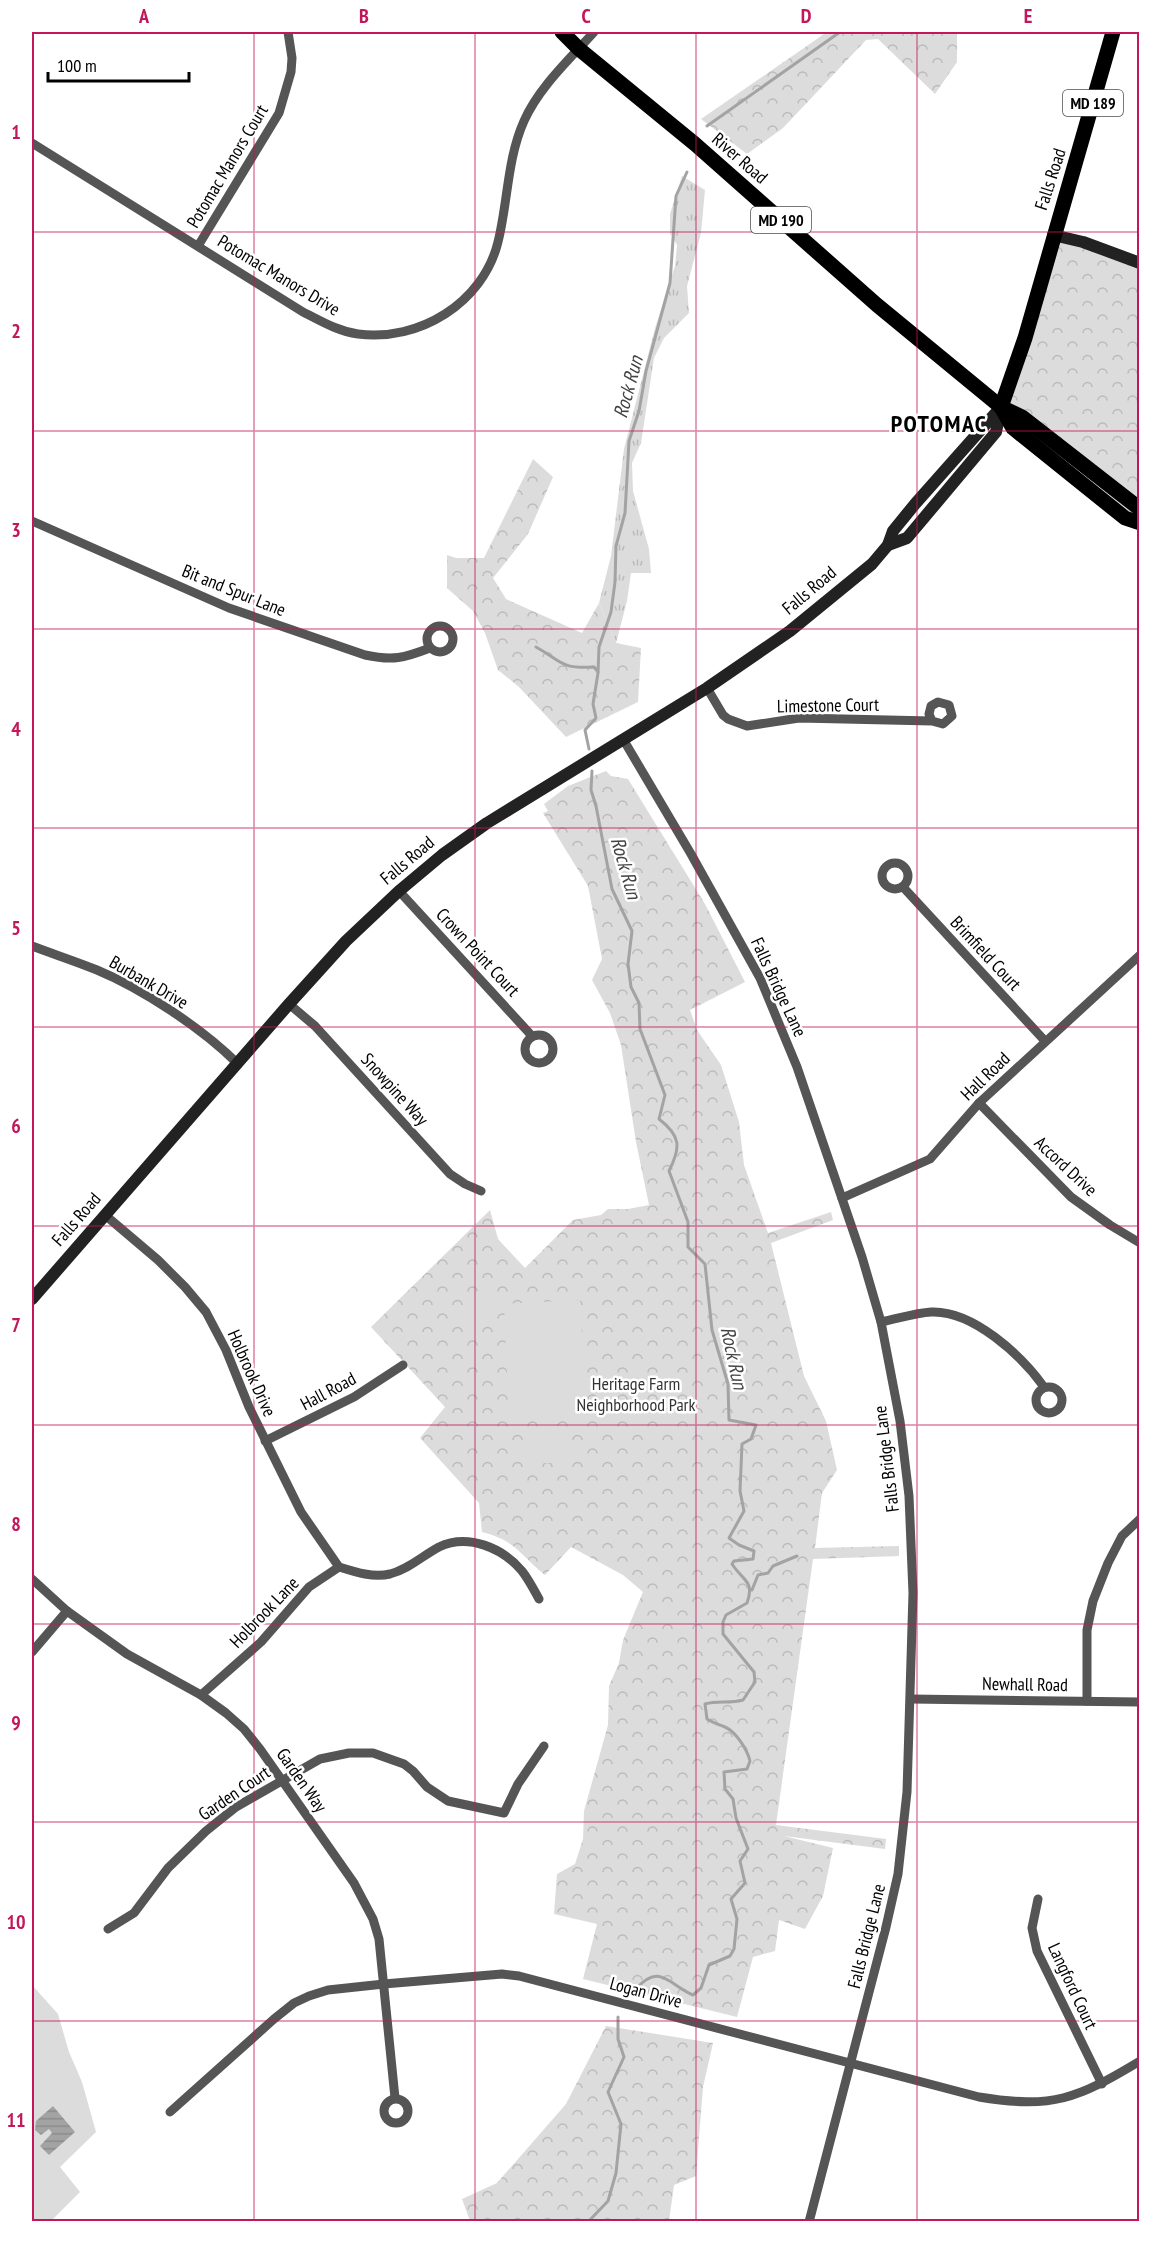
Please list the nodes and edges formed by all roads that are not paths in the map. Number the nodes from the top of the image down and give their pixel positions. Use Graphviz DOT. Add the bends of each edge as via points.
graph roads {
  1 [pos="288,32"];
  2 [pos="562,32"];
  3 [pos="594,32"];
  4 [pos="1113,32"];
  5 [pos="579,49"];
  6 [pos="32,143"];
  7 [pos="1053,235"];
  8 [pos="198,246"];
  9 [pos="1140,263"];
  10 [pos="1001,407"];
  11 [pos="1140,509"];
  12 [pos="32,522"];
  13 [pos="1140,523"];
  14 [pos="430,648"];
  15 [pos="707,688"];
  16 [pos="932,721"];
  17 [pos="623,739"];
  18 [pos="903,887"];
  19 [pos="399,891"];
  20 [pos="32,946"];
  21 [pos="1140,955"];
  22 [pos="289,1004"];
  23 [pos="532,1036"];
  24 [pos="1046,1041"];
  25 [pos="238,1064"];
  26 [pos="979,1102"];
  27 [pos="481,1191"];
  28 [pos="842,1198"];
  29 [pos="105,1215"];
  30 [pos="1140,1243"];
  31 [pos="32,1299"];
  32 [pos="881,1323"];
  33 [pos="403,1365"];
  34 [pos="1044,1387"];
  35 [pos="266,1441"];
  36 [pos="1140,1519"];
  37 [pos="339,1567"];
  38 [pos="32,1579"];
  39 [pos="539,1599"];
  40 [pos="67,1611"];
  41 [pos="32,1652"];
  42 [pos="201,1695"];
  43 [pos="911,1699"];
  44 [pos="1088,1701"];
  45 [pos="1140,1702"];
  46 [pos="544,1746"];
  47 [pos="281,1780"];
  48 [pos="1038,1899"];
  49 [pos="108,1929"];
  50 [pos="384,1983"];
  51 [pos="1140,2061"];
  52 [pos="851,2063"];
  53 [pos="1102,2084"];
  54 [pos="395,2098"];
  55 [pos="170,2112"];
  56 [pos="809,2222"];
  1 -- 8 [label="street, Potomac Manors Court" via="291,72 279,113"];
  2 -- 5 [label="main road, River Road / MD 190"];
  3 -- 5 [label="street, Potomac Manors Drive"];
  4 -- 7 [label="main road, Falls Road / MD 189"];
  5 -- 8 [label="street, Potomac Manors Drive" via="540,94 524,121 512,158 497,244 484,274 454,308 433,322 394,334 376,335 331,327"];
  5 -- 10 [label="main road, River Road / MD 190"];
  6 -- 8 [label="street, Potomac Manors Drive"];
  7 -- 9 [label="main road"];
  7 -- 10 [label="main road, Falls Road / MD 189" via="1025,338"];
  10 -- 11 [label="main road, River Road / MD 190" via="1022,417"];
  10 -- 13 [label="main road, River Road / MD 190" via="1013,428 1125,518"];
  10 -- 15 [label="main road, Falls Road" via="915,504 872,564 790,631"];
  12 -- 14 [label="street, Bit and Spur Lane" via="229,608 365,655 401,659"];
  15 -- 16 [label="street, Limestone Court" via="723,715 747,726 799,718"];
  15 -- 17 [label="main road, Falls Road"];
  17 -- 19 [label="main road, Falls Road" via="487,822"];
  17 -- 28 [label="street, Falls Bridge Lane" via="760,978 797,1066"];
  18 -- 24 [label="street, Brimfield Court"];
  19 -- 22 [label="main road, Falls Road" via="346,941"];
  19 -- 23 [label="street, Crown Point Court"];
  20 -- 25 [label="street, Burbank Drive" via="98,971 137,991 222,1047"];
  21 -- 24 [label="street, Hall Road"];
  22 -- 25 [label="main road, Falls Road"];
  22 -- 27 [label="street, Snowpine Way" via="315,1026 450,1174"];
  24 -- 26 [label="street, Hall Road"];
  25 -- 29 [label="main road, Falls Road"];
  26 -- 28 [label="street, Hall Road" via="930,1159"];
  26 -- 30 [label="street, Accord Drive" via="1071,1197"];
  28 -- 32 [label="street, Falls Bridge Lane"];
  29 -- 31 [label="main road, Falls Road"];
  29 -- 35 [label="street, Holbrook Drive" via="158,1260 206,1312"];
  32 -- 34 [label="street" via="931,1312 966,1320 982,1328 1030,1367"];
  32 -- 43 [label="street, Falls Bridge Lane" via="900,1421 909,1496 913,1593"];
  33 -- 35 [label="street, Hall Road" via="354,1397"];
  35 -- 37 [label="street, Holbrook Drive" via="301,1512"];
  36 -- 44 [label="street" via="1122,1536 1093,1601 1088,1630"];
  37 -- 39 [label="street" via="362,1574 388,1574 444,1545 476,1542 511,1561 523,1572"];
  37 -- 42 [label="street, Holbrook Lane" via="309,1587 261,1642"];
  38 -- 40 [label="street, Garden Way"];
  40 -- 41 [label="street"];
  40 -- 42 [label="street, Garden Way" via="127,1654"];
  42 -- 47 [label="street, Garden Way" via="244,1730"];
  43 -- 44 [label="street, Newhall Road"];
  43 -- 52 [label="street, Falls Bridge Lane" via="898,1874"];
  44 -- 45 [label="street, Newhall Road"];
  46 -- 47 [label="street, Garden Court" via="504,1813 448,1801 404,1764 373,1754 349,1753 320,1759"];
  47 -- 49 [label="street, Garden Court" via="206,1831 168,1868 134,1913"];
  47 -- 50 [label="street, Garden Way" via="366,1902 379,1939"];
  48 -- 53 [label="street, Langford Court" via="1032,1928 1037,1951"];
  50 -- 52 [label="street, Logan Drive" via="519,1976"];
  50 -- 54 [label="street, Garden Way"];
  50 -- 55 [label="street, Logan Drive" via="328,1990 294,2003"];
  51 -- 53 [label="street, Logan Drive"];
  52 -- 53 [label="street, Logan Drive" via="1010,2102 1061,2100"];
  52 -- 56 [label="street, Falls Bridge Lane"];
}
